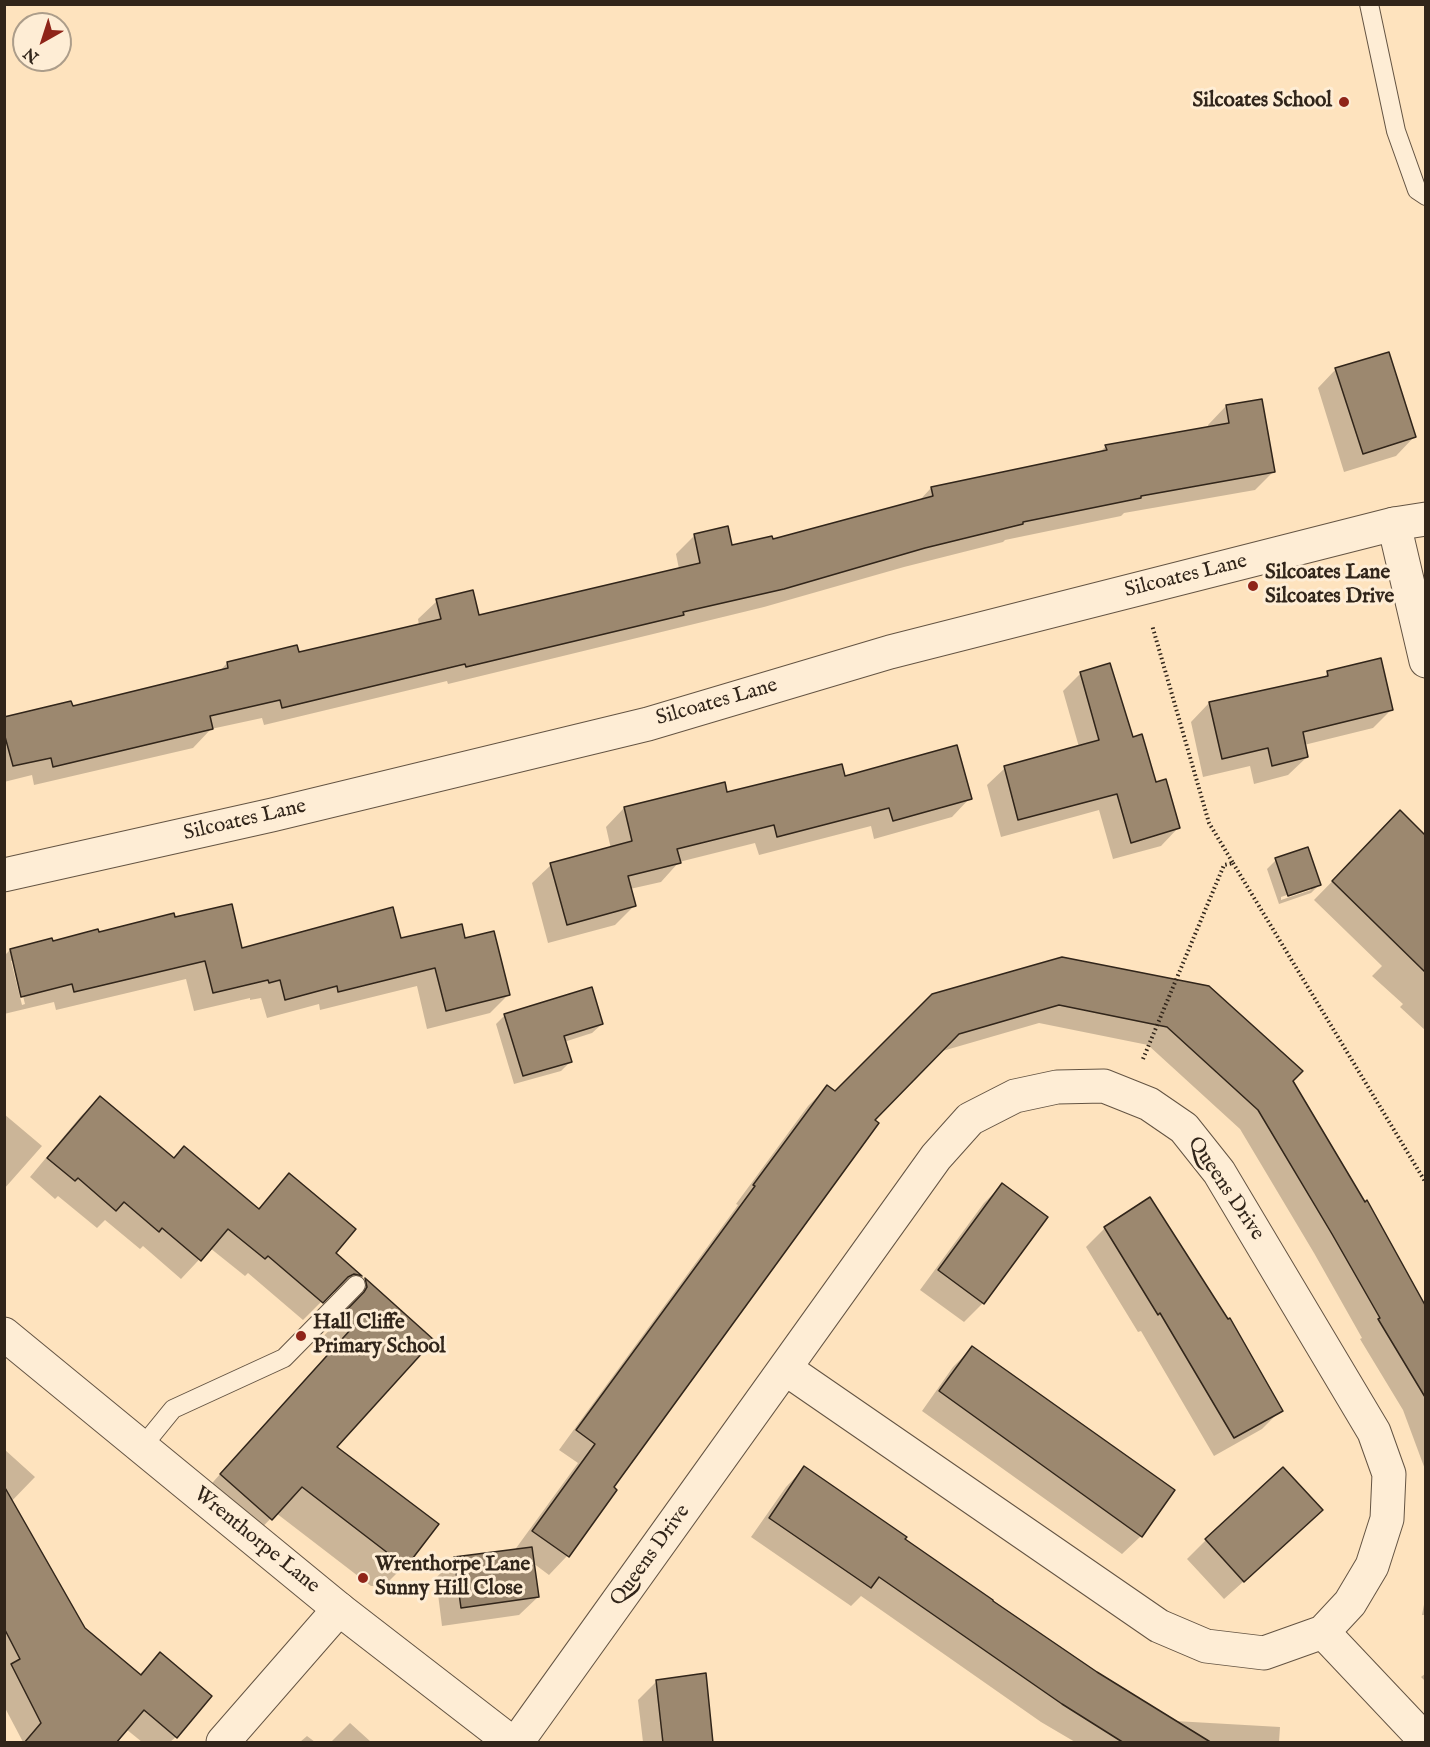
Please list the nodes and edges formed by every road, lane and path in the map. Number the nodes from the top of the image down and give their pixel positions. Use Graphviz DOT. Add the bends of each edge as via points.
graph roads {
  1 [pos="1369,4"];
  2 [pos="1425,196"];
  3 [pos="1410,521"];
  4 [pos="1142,589"];
  5 [pos="1425,661"];
  6 [pos="1233,863"];
  7 [pos="4,875"];
  8 [pos="1128,1096"];
  9 [pos="1425,1183"];
  10 [pos="356,1285"];
  11 [pos="4,1334"];
  12 [pos="786,1369"];
  13 [pos="142,1447"];
  14 [pos="339,1609"];
  15 [pos="1323,1632"];
  16 [pos="1425,1741"];
  17 [pos="223,1743"];
  18 [pos="511,1743"];
  19 [pos="517,1743"];
  1 -- 2 [label="lane" via="1396,131 1417,190"];
  3 -- 4 [label="street, Silcoates Lane"];
  3 -- 5 [label="street"];
  4 -- 6 [label="path" via="1209,823"];
  4 -- 7 [label="street, Silcoates Lane" via="890,652 648,724"];
  6 -- 8 [label="path" via="1224,865"];
  6 -- 9 [label="path"];
  8 -- 12 [label="street, Queens Drive" via="1104,1086 1057,1087 1015,1096 970,1119 936,1157"];
  8 -- 15 [label="street, Queens Drive" via="1149,1104 1184,1128 1219,1172 1374,1432 1389,1474 1387,1519 1372,1566 1350,1603"];
  10 -- 13 [label="lane" via="284,1358 173,1409"];
  11 -- 13 [label="street, Wrenthorpe Lane"];
  12 -- 15 [label="street, Queens Drive" via="1159,1626 1206,1646 1264,1653"];
  12 -- 19 [label="street, Queens Drive"];
  13 -- 14 [label="street, Wrenthorpe Lane"];
  14 -- 17 [label="street"];
  14 -- 18 [label="street, Wrenthorpe Lane"];
  15 -- 16 [label="street"];
}
